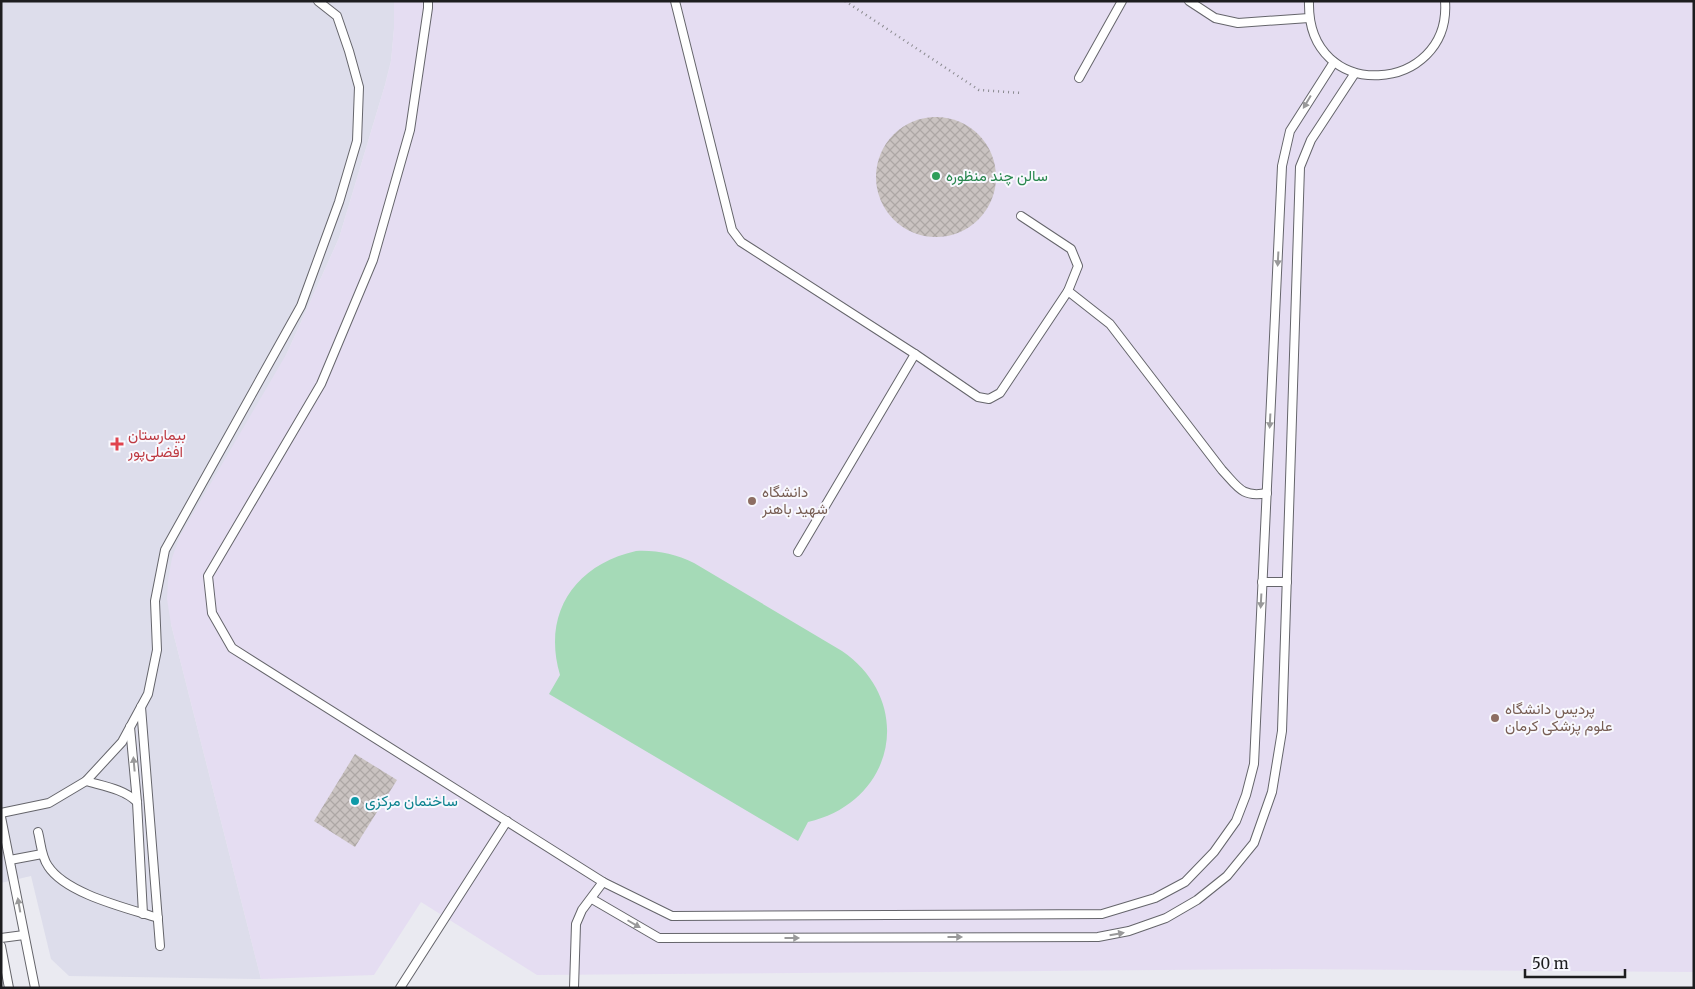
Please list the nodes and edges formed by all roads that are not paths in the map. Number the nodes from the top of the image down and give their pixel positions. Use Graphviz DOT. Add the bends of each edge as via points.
graph roads {
  1 [pos="318,1"];
  2 [pos="428,1"];
  3 [pos="675,1"];
  4 [pos="1122,1"];
  5 [pos="1310,1"];
  6 [pos="1190,2"];
  7 [pos="1448,2"];
  8 [pos="1309,18"];
  9 [pos="1334,62"];
  10 [pos="1355,73"];
  11 [pos="1079,78"];
  12 [pos="1021,216"];
  13 [pos="1068,291"];
  14 [pos="915,354"];
  15 [pos="1267,493"];
  16 [pos="798,552"];
  17 [pos="1262,582"];
  18 [pos="1287,582"];
  19 [pos="141,708"];
  20 [pos="130,727"];
  21 [pos="86,781"];
  22 [pos="137,802"];
  23 [pos="1,815"];
  24 [pos="507,821"];
  25 [pos="38,832"];
  26 [pos="42,854"];
  27 [pos="10,860"];
  28 [pos="603,882"];
  29 [pos="592,899"];
  30 [pos="144,914"];
  31 [pos="158,918"];
  32 [pos="24,935"];
  33 [pos="1,938"];
  34 [pos="1,946"];
  35 [pos="160,946"];
  36 [pos="9,988"];
  37 [pos="35,988"];
  38 [pos="400,988"];
  39 [pos="574,988"];
  1 -- 19 [label="lane" via="337,16 349,51 359,87 357,141 339,202 301,306 165,550 155,601 157,650 148,694"];
  2 -- 24 [label="lane" via="410,130 373,260 321,384 208,576 212,613 232,648"];
  3 -- 14 [label="lane" via="735,236"];
  4 -- 11 [label="lane"];
  5 -- 8 [label="lane"];
  6 -- 8 [label="lane" via="1215,18 1238,23"];
  7 -- 10 [label="lane" via="1443,26 1433,46 1418,62 1399,73 1377,77"];
  8 -- 9 [label="lane" via="1322,50"];
  9 -- 10 [label="lane"];
  9 -- 15 [label="lane, one-way" via="1290,131 1282,166"];
  10 -- 18 [label="lane" via="1311,140 1300,167"];
  12 -- 13 [label="lane" via="1071,249 1078,266"];
  13 -- 14 [label="lane" via="1000,393 990,399 978,397"];
  13 -- 15 [label="lane" via="1110,324 1240,490 1254,495"];
  14 -- 16 [label="lane"];
  15 -- 17 [label="lane"];
  17 -- 18 [label="lane"];
  17 -- 28 [label="lane, one-way" via="1254,764 1246,795 1236,821 1214,852 1185,882 1155,898 1102,914 672,916"];
  29 -- 18 [label="lane, one-way" via="658,938 1098,937 1129,932 1166,918 1197,900 1227,876 1254,843 1272,792 1282,731"];
  19 -- 20 [label="lane"];
  19 -- 31 [label="lane"];
  20 -- 21 [label="lane" via="122,742"];
  22 -- 20 [label="lane, one-way"];
  21 -- 22 [label="lane" via="131,796"];
  21 -- 23 [label="lane" via="49,803"];
  22 -- 30 [label="lane"];
  23 -- 27 [label="lane"];
  24 -- 28 [label="lane"];
  24 -- 38 [label="lane"];
  25 -- 26 [label="lane"];
  26 -- 27 [label="lane"];
  26 -- 30 [label="lane" via="58,877 74,887"];
  32 -- 27 [label="lane, one-way"];
  28 -- 29 [label="lane"];
  29 -- 39 [label="lane" via="576,924"];
  30 -- 31 [label="lane"];
  31 -- 35 [label="lane"];
  32 -- 33 [label="lane"];
  32 -- 37 [label="lane"];
  34 -- 36 [label="lane"];
}
